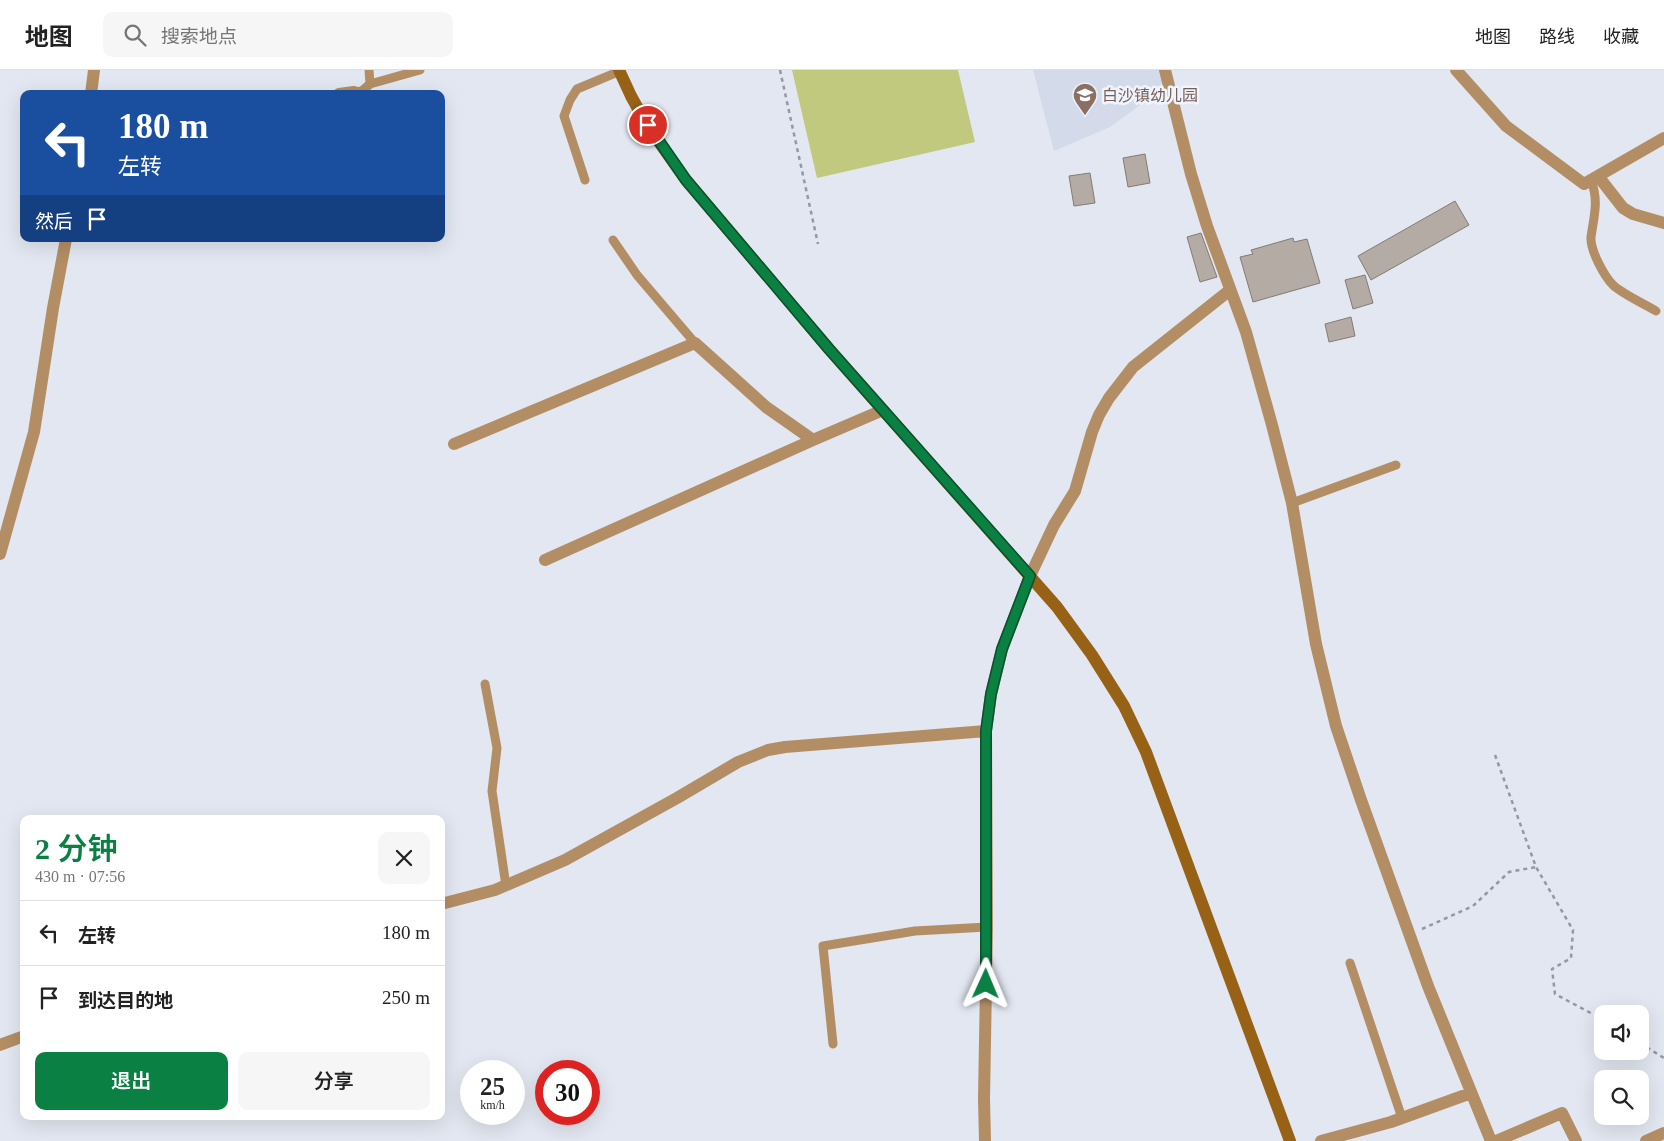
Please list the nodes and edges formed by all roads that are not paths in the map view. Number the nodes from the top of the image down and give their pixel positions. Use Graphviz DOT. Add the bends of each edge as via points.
graph roads {
  1 [pos="94,70"];
  2 [pos="369,70"];
  3 [pos="420,70"];
  4 [pos="619,70"];
  5 [pos="1166,70"];
  6 [pos="1456,70"];
  7 [pos="370,84"];
  8 [pos="92,90"];
  9 [pos="363,90"];
  10 [pos="1664,138"];
  11 [pos="1595,178"];
  12 [pos="585,180"];
  13 [pos="1664,223"];
  14 [pos="613,240"];
  15 [pos="65,242"];
  16 [pos="1230,290"];
  17 [pos="1656,311"];
  18 [pos="696,344"];
  19 [pos="883,410"];
  20 [pos="813,440"];
  21 [pos="454,444"];
  22 [pos="1396,464"];
  23 [pos="1292,504"];
  24 [pos="0,554"];
  25 [pos="545,560"];
  26 [pos="1030,576"];
  27 [pos="485,684"];
  28 [pos="986,731"];
  29 [pos="506,886"];
  30 [pos="445,903"];
  31 [pos="987,927"];
  32 [pos="1350,962"];
  33 [pos="20,1038"];
  34 [pos="833,1044"];
  35 [pos="0,1045"];
  36 [pos="1471,1092"];
  37 [pos="1402,1118"];
  38 [pos="1664,1133"];
  39 [pos="985,1141"];
  40 [pos="1290,1141"];
  41 [pos="1322,1141"];
  42 [pos="1491,1141"];
  43 [pos="1496,1141"];
  44 [pos="1576,1141"];
  45 [pos="1646,1141"];
  1 -- 8 [label="street"];
  2 -- 7 [label="lane"];
  3 -- 7 [label="lane"];
  4 -- 12 [label="lane" via="577,89 564,116"];
  4 -- 19 [label="main road" via="648,125 686,180"];
  5 -- 16 [label="street" via="1191,174"];
  6 -- 11 [label="street" via="1506,126 1584,184"];
  7 -- 9 [label="lane"];
  10 -- 11 [label="street"];
  11 -- 13 [label="street" via="1628,212"];
  11 -- 17 [label="lane" via="1596,203 1591,240 1597,260 1613,286"];
  14 -- 18 [label="lane" via="636,276"];
  15 -- 24 [label="street" via="34,432"];
  16 -- 23 [label="street" via="1246,332"];
  16 -- 26 [label="street" via="1133,367 1109,398 1092,432 1075,491 1054,525"];
  18 -- 20 [label="street" via="766,407"];
  18 -- 21 [label="street"];
  19 -- 20 [label="street"];
  19 -- 26 [label="main road"];
  20 -- 25 [label="street"];
  22 -- 23 [label="lane"];
  23 -- 36 [label="street" via="1316,644 1336,726 1409,935"];
  26 -- 28 [label="street" via="1000,657"];
  26 -- 40 [label="main road" via="1092,655 1124,706 1146,752"];
  27 -- 29 [label="lane" via="497,748 492,791"];
  28 -- 29 [label="street" via="768,750 724,769 590,848"];
  28 -- 31 [label="street"];
  29 -- 30 [label="street"];
  31 -- 34 [label="lane" via="916,931 823,946"];
  31 -- 39 [label="street"];
  32 -- 37 [label="lane"];
  33 -- 35 [label="street"];
  36 -- 37 [label="street"];
  36 -- 42 [label="street"];
  37 -- 41 [label="street"];
  38 -- 45 [label="street"];
  43 -- 44 [label="street" via="1562,1113"];
}
